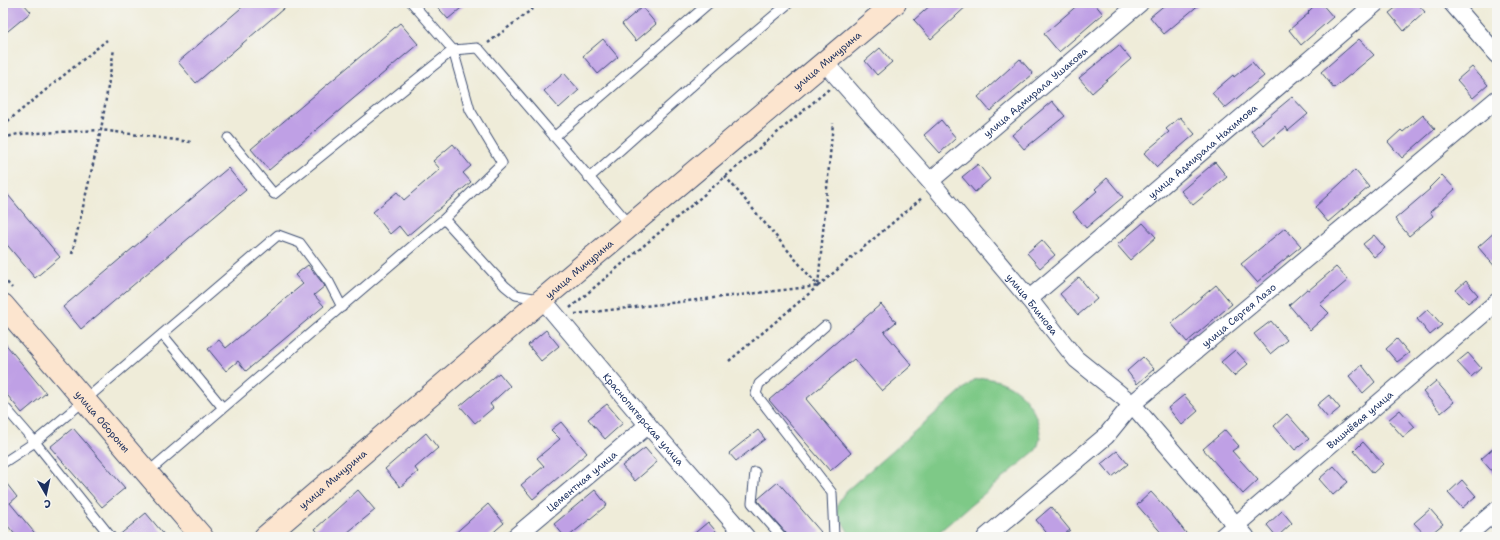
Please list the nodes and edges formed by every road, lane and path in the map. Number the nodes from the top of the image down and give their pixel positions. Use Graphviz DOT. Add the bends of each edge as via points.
graph roads {
  1 [pos="412,3"];
  2 [pos="540,3"];
  3 [pos="709,3"];
  4 [pos="789,3"];
  5 [pos="895,3"];
  6 [pos="1140,3"];
  7 [pos="1376,3"];
  8 [pos="1452,3"];
  9 [pos="107,40"];
  10 [pos="114,49"];
  11 [pos="453,50"];
  12 [pos="480,50"];
  13 [pos="1497,55"];
  14 [pos="825,63"];
  15 [pos="840,80"];
  16 [pos="1497,99"];
  17 [pos="833,123"];
  18 [pos="3,125"];
  19 [pos="101,130"];
  20 [pos="554,137"];
  21 [pos="3,138"];
  22 [pos="228,138"];
  23 [pos="191,142"];
  24 [pos="725,176"];
  25 [pos="589,178"];
  26 [pos="933,184"];
  27 [pos="444,219"];
  28 [pos="631,226"];
  29 [pos="72,254"];
  30 [pos="818,286"];
  31 [pos="1029,299"];
  32 [pos="543,300"];
  33 [pos="1497,302"];
  34 [pos="3,305"];
  35 [pos="342,306"];
  36 [pos="558,319"];
  37 [pos="825,326"];
  38 [pos="162,334"];
  39 [pos="729,361"];
  40 [pos="85,400"];
  41 [pos="1132,404"];
  42 [pos="3,405"];
  43 [pos="223,408"];
  44 [pos="648,425"];
  45 [pos="34,442"];
  46 [pos="3,463"];
  47 [pos="755,472"];
  48 [pos="147,473"];
  49 [pos="1497,510"];
  50 [pos="1241,531"];
  51 [pos="111,537"];
  52 [pos="202,537"];
  53 [pos="265,537"];
  54 [pos="515,537"];
  55 [pos="746,537"];
  56 [pos="782,537"];
  57 [pos="834,537"];
  58 [pos="986,537"];
  59 [pos="1222,537"];
  60 [pos="1465,537"];
  1 -- 11 [label="lane"];
  2 -- 12 [label="path"];
  3 -- 20 [label="lane"];
  4 -- 25 [label="lane"];
  5 -- 14 [label="street, улица Мичурина"];
  6 -- 26 [label="street, улица Адмирала Ушакова"];
  7 -- 31 [label="street, улица Адмирала Нахимова"];
  8 -- 13 [label="street"];
  9 -- 18 [label="path"];
  10 -- 19 [label="path"];
  11 -- 12 [label="lane"];
  11 -- 22 [label="lane" via="274,194"];
  11 -- 27 [label="lane" via="470,110 502,163"];
  12 -- 20 [label="lane"];
  14 -- 15 [label="street, улица Блинова"];
  14 -- 28 [label="street, улица Мичурина"];
  15 -- 24 [label="path"];
  15 -- 26 [label="street, улица Блинова"];
  16 -- 41 [label="street, улица Сергея Лазо"];
  17 -- 30 [label="path"];
  19 -- 21 [label="path" via="18,134"];
  19 -- 23 [label="path"];
  19 -- 29 [label="path"];
  20 -- 25 [label="lane"];
  24 -- 30 [label="path"];
  24 -- 36 [label="path"];
  25 -- 28 [label="lane"];
  26 -- 30 [label="path"];
  26 -- 31 [label="street, улица Блинова"];
  27 -- 32 [label="lane" via="516,295"];
  27 -- 35 [label="lane"];
  28 -- 32 [label="street, улица Мичурина"];
  30 -- 36 [label="path" via="572,314"];
  30 -- 39 [label="path"];
  31 -- 41 [label="street, улица Блинова" via="1076,359"];
  32 -- 36 [label="street, Краснопитерская улица"];
  32 -- 53 [label="street, улица Мичурина"];
  33 -- 50 [label="street, Вишнёвая улица"];
  34 -- 40 [label="street, улица Обороны"];
  35 -- 38 [label="lane" via="329,282 300,243 278,235"];
  35 -- 43 [label="lane"];
  36 -- 44 [label="street, Краснопитерская улица"];
  37 -- 57 [label="lane" via="759,384 756,394 832,493"];
  38 -- 40 [label="lane"];
  38 -- 43 [label="lane"];
  40 -- 45 [label="lane"];
  40 -- 48 [label="street, улица Обороны"];
  41 -- 50 [label="street, улица Блинова"];
  41 -- 58 [label="street, улица Сергея Лазо" via="1106,436"];
  42 -- 45 [label="lane"];
  43 -- 48 [label="lane"];
  44 -- 54 [label="street, Цементная улица"];
  44 -- 55 [label="street, Краснопитерская улица"];
  45 -- 46 [label="lane"];
  45 -- 51 [label="lane"];
  47 -- 56 [label="lane" via="752,503"];
  48 -- 52 [label="street, улица Обороны"];
  49 -- 60 [label="street"];
  50 -- 59 [label="street, Вишнёвая улица"];
}
